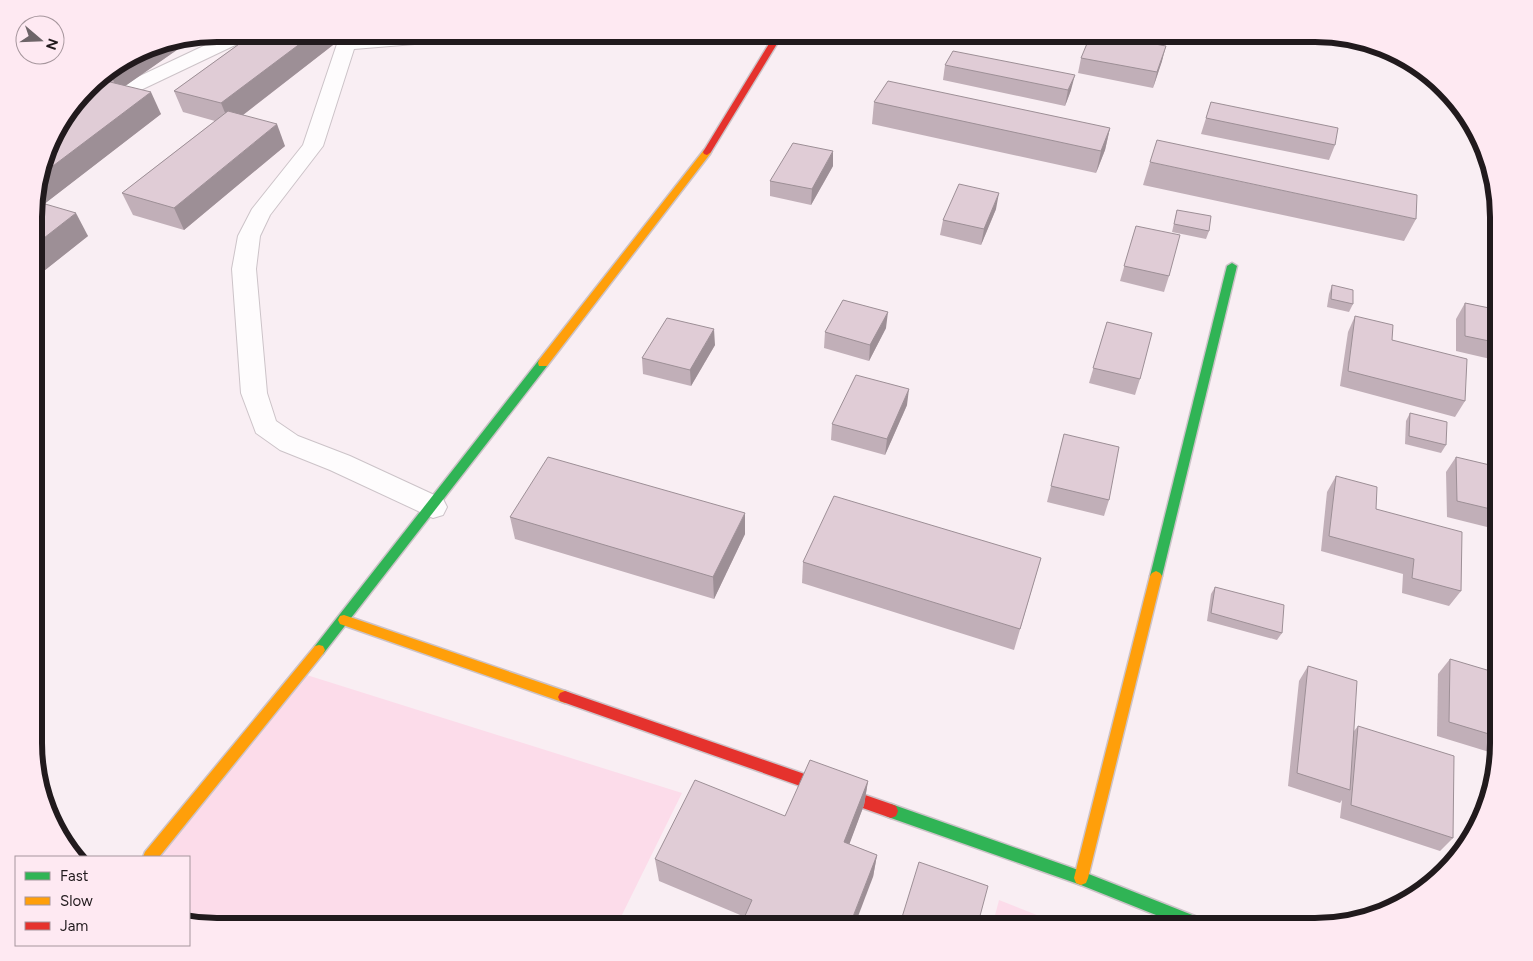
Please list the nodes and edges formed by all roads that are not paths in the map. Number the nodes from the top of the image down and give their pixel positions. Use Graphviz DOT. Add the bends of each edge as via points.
graph roads {
  1 [pos="774,42"];
  2 [pos="224,43"];
  3 [pos="343,43"];
  4 [pos="84,110"];
  5 [pos="1232,266"];
  6 [pos="432,507"];
  7 [pos="344,620"];
  8 [pos="151,856"];
  9 [pos="1080,878"];
  10 [pos="1182,918"];
  1 -- 6 [label="street" via="715,142"];
  2 -- 4 [label="street"];
  3 -- 6 [label="street" via="312,146 260,214 249,236 244,269 254,393 265,426 289,443 340,463"];
  5 -- 9 [label="street"];
  6 -- 7 [label="street"];
  7 -- 8 [label="street"];
  7 -- 9 [label="street"];
  9 -- 10 [label="street"];
}
